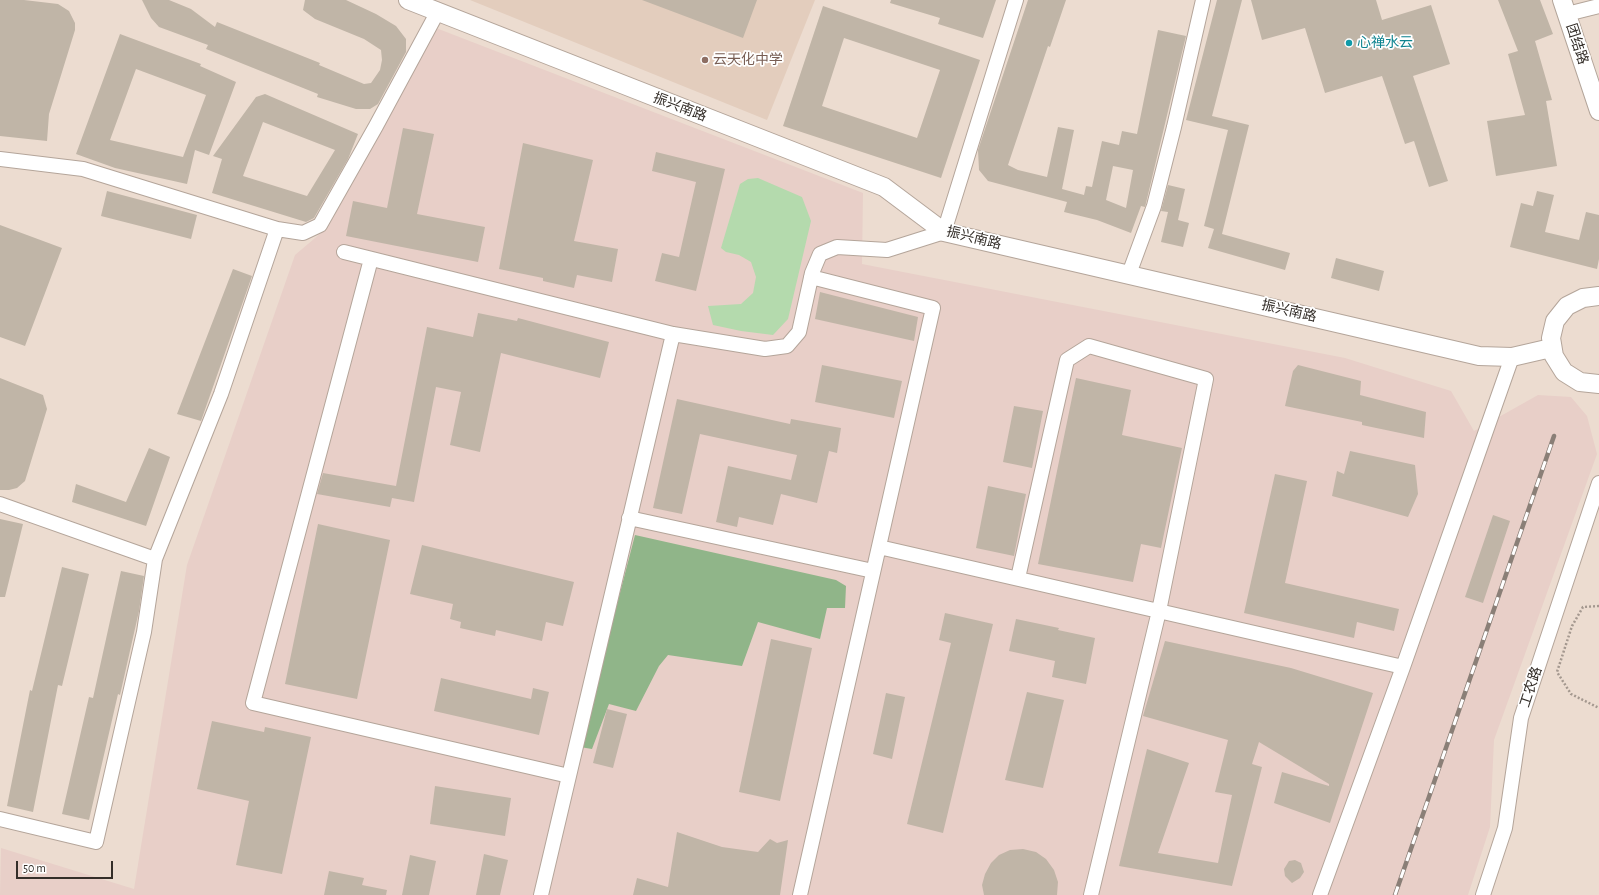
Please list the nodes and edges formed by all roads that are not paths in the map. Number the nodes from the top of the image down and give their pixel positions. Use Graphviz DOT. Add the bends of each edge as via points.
graph roads {
  1 [pos="408,0"];
  2 [pos="1016,0"];
  3 [pos="1203,0"];
  4 [pos="1599,6"];
  5 [pos="1564,7"];
  6 [pos="437,12"];
  7 [pos="1599,111"];
  8 [pos="0,159"];
  9 [pos="278,229"];
  10 [pos="944,232"];
  11 [pos="344,252"];
  12 [pos="371,259"];
  13 [pos="1129,274"];
  14 [pos="811,277"];
  15 [pos="1599,296"];
  16 [pos="672,334"];
  17 [pos="1551,348"];
  18 [pos="1512,357"];
  19 [pos="1599,384"];
  20 [pos="1599,483"];
  21 [pos="0,504"];
  22 [pos="630,518"];
  23 [pos="879,547"];
  24 [pos="154,559"];
  25 [pos="873,571"];
  26 [pos="1018,578"];
  27 [pos="1159,610"];
  28 [pos="1403,667"];
  29 [pos="569,776"];
  30 [pos="0,819"];
  31 [pos="541,895"];
  32 [pos="800,895"];
  33 [pos="1091,895"];
  34 [pos="1320,895"];
  35 [pos="1484,895"];
  1 -- 6 [label="main road, 振兴南路"];
  2 -- 10 [label="street"];
  3 -- 13 [label="street" via="1154,206"];
  4 -- 5 [label="street"];
  5 -- 7 [label="main road, 团结路"];
  6 -- 9 [label="street" via="320,225 303,233"];
  6 -- 10 [label="main road, 振兴南路" via="884,187"];
  8 -- 9 [label="street" via="83,169"];
  9 -- 24 [label="street" via="221,394"];
  10 -- 13 [label="main road, 振兴南路"];
  10 -- 14 [label="street" via="887,250 837,247 820,254"];
  11 -- 12 [label="street"];
  12 -- 16 [label="street"];
  12 -- 29 [label="street" via="253,703"];
  13 -- 18 [label="main road, 振兴南路" via="1479,356"];
  14 -- 16 [label="street" via="799,332 787,346 765,349"];
  14 -- 23 [label="street" via="933,308"];
  15 -- 17 [label="main road" via="1574,301 1560,313 1552,329"];
  16 -- 22 [label="street"];
  17 -- 18 [label="main road, 振兴南路"];
  17 -- 19 [label="main road" via="1558,365 1571,378 1588,384"];
  18 -- 28 [label="street"];
  20 -- 35 [label="street, 工农路" via="1521,718 1505,828"];
  21 -- 24 [label="street"];
  22 -- 25 [label="street"];
  22 -- 29 [label="street"];
  23 -- 25 [label="street"];
  23 -- 26 [label="street"];
  24 -- 30 [label="street" via="144,632 96,842"];
  25 -- 32 [label="street"];
  26 -- 27 [label="street"];
  26 -- 27 [label="street" via="1067,360 1089,346 1206,379"];
  27 -- 28 [label="street"];
  27 -- 33 [label="street"];
  28 -- 34 [label="street"];
  29 -- 31 [label="street"];
}
